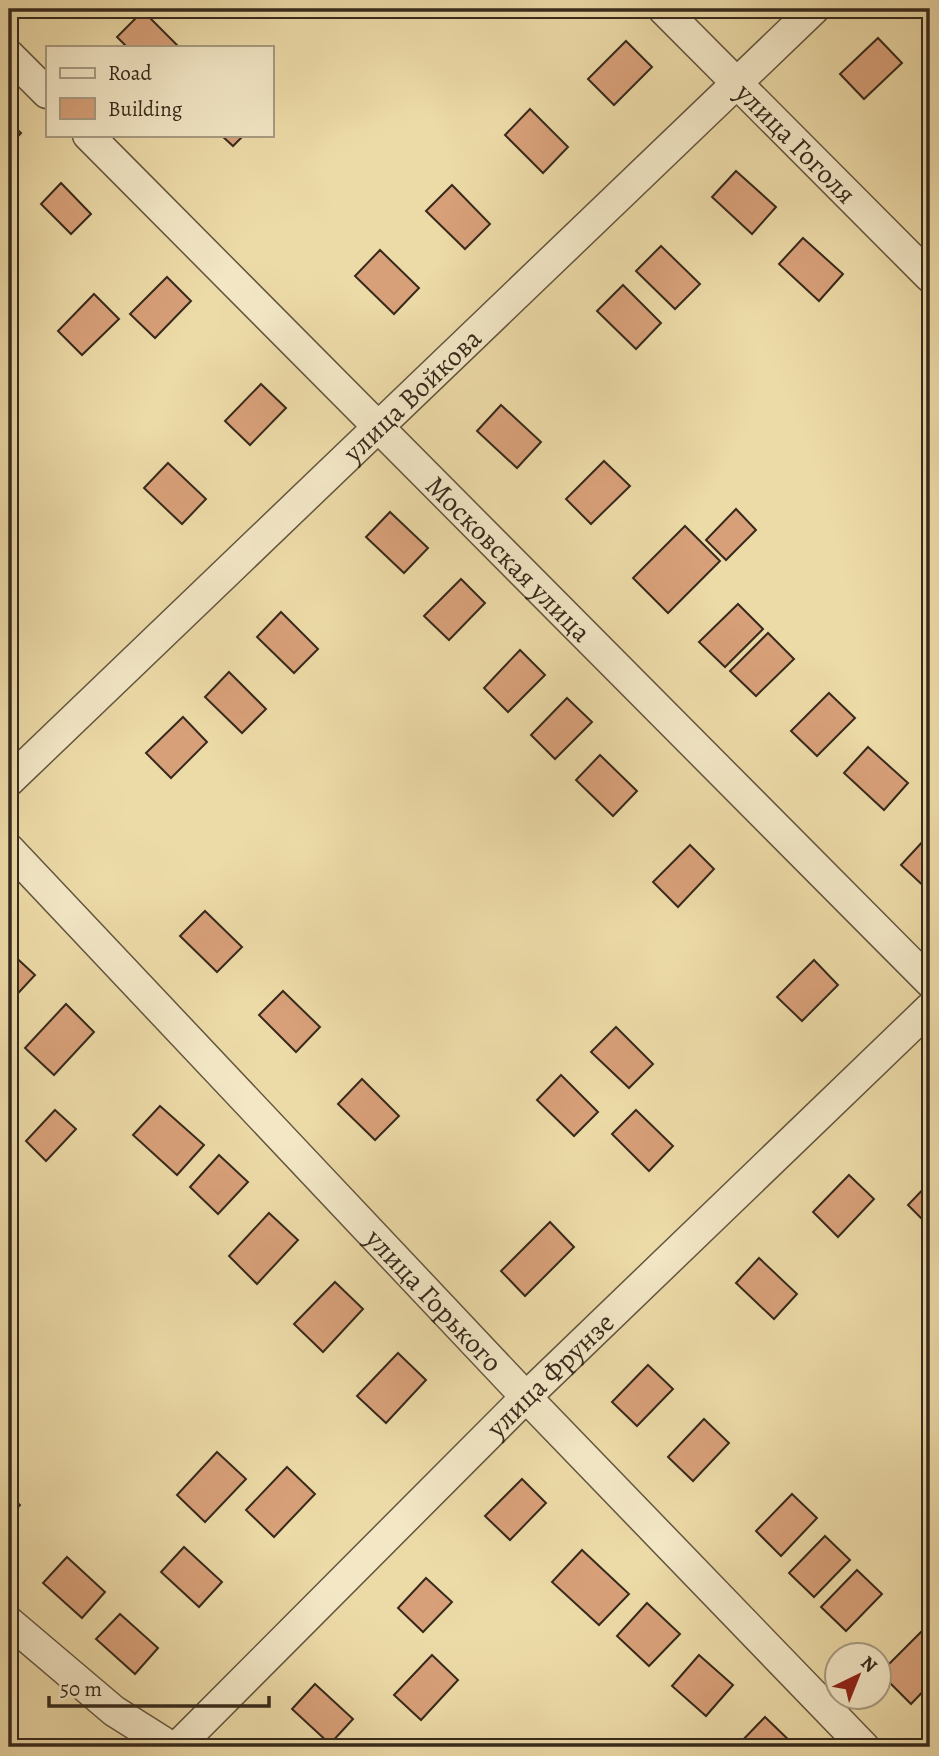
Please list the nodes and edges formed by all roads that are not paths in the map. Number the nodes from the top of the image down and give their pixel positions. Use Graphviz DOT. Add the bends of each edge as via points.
graph roads {
  1 [pos="663,9"];
  2 [pos="814,9"];
  3 [pos="9,55"];
  4 [pos="737,82"];
  5 [pos="46,92"];
  6 [pos="89,136"];
  7 [pos="930,277"];
  8 [pos="378,427"];
  9 [pos="9,781"];
  10 [pos="9,849"];
  11 [pos="930,982"];
  12 [pos="930,1008"];
  13 [pos="526,1397"];
  14 [pos="9,1622"];
  15 [pos="170,1747"];
  16 [pos="177,1747"];
  17 [pos="864,1747"];
  1 -- 4 [label="street, улица Гоголя"];
  2 -- 4 [label="street, улица Войкова"];
  3 -- 5 [label="street"];
  4 -- 7 [label="street, улица Гоголя"];
  4 -- 8 [label="street, улица Войкова"];
  6 -- 8 [label="street, Московская улица"];
  8 -- 9 [label="street, улица Войкова"];
  8 -- 11 [label="street, Московская улица"];
  10 -- 13 [label="street, улица Горького"];
  12 -- 13 [label="street, улица Фрунзе"];
  13 -- 16 [label="street, улица Фрунзе"];
  13 -- 17 [label="street, улица Горького"];
  14 -- 15 [label="street" via="114,1711"];
}
